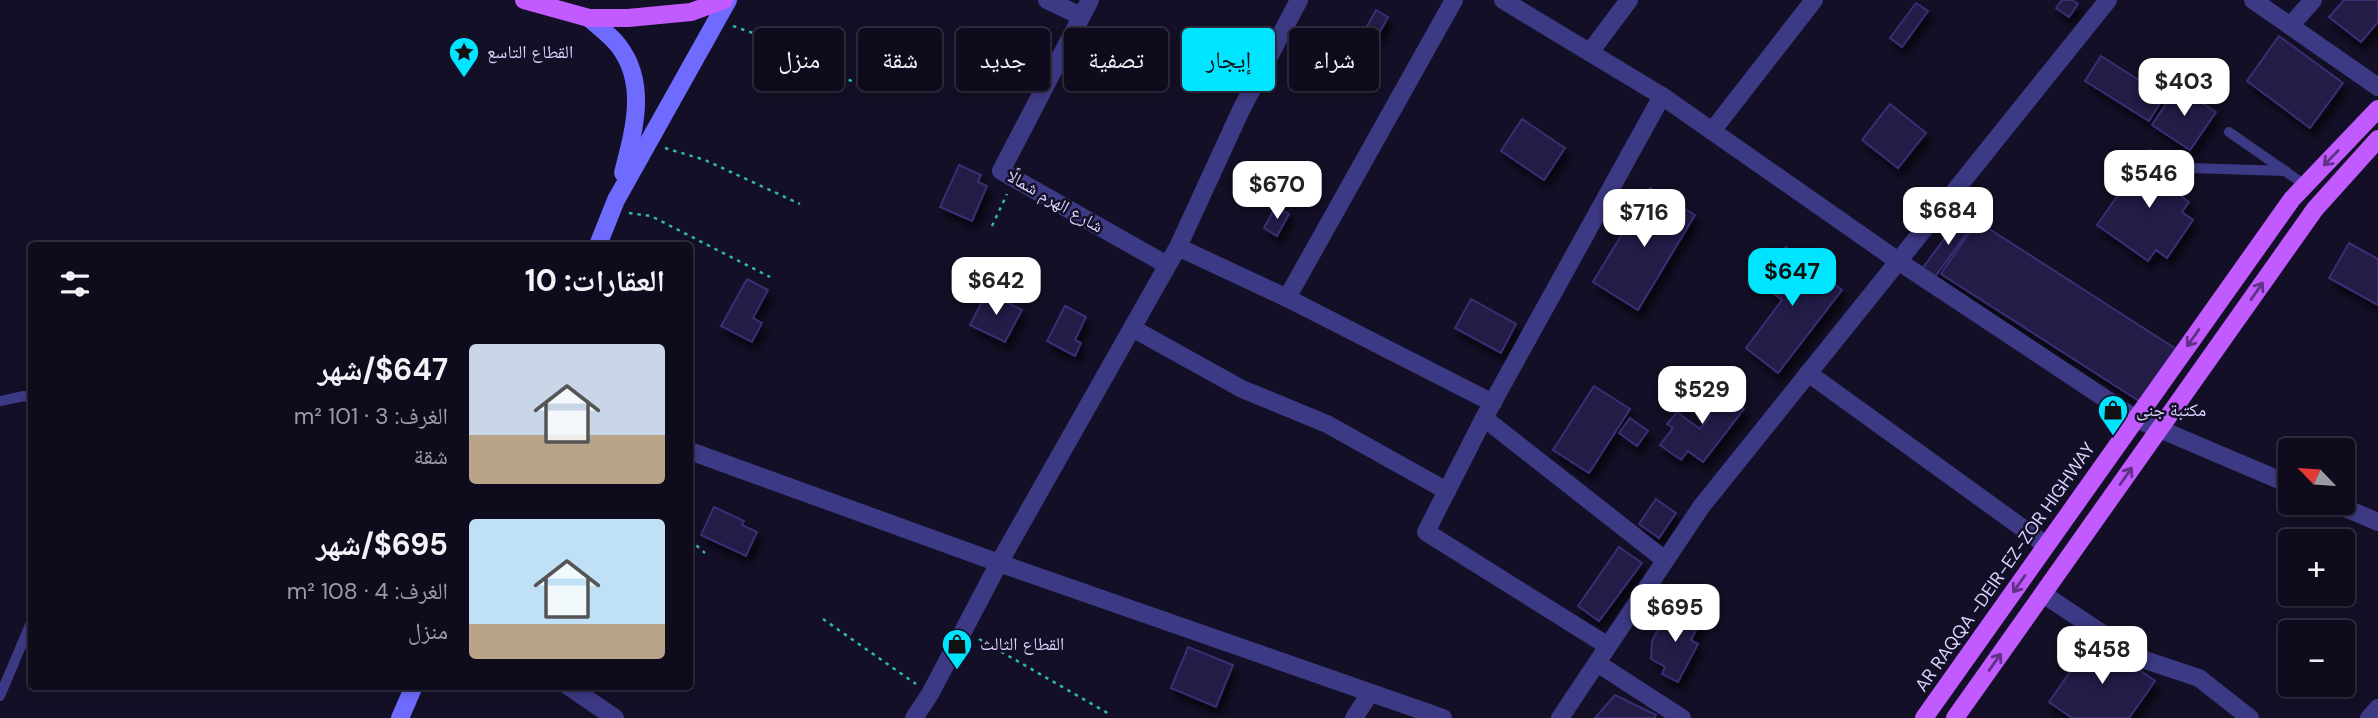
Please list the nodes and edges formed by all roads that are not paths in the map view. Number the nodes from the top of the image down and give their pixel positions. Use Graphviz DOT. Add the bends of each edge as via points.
graph roads {
  1 [pos="524,0"];
  2 [pos="726,0"];
  3 [pos="1047,0"];
  4 [pos="1090,0"];
  5 [pos="1299,0"];
  6 [pos="1454,0"];
  7 [pos="1503,0"];
  8 [pos="1629,0"];
  9 [pos="1814,0"];
  10 [pos="2108,0"];
  11 [pos="2253,0"];
  12 [pos="2313,0"];
  13 [pos="1081,16"];
  14 [pos="589,18"];
  15 [pos="2290,26"];
  16 [pos="1590,52"];
  17 [pos="2378,87"];
  18 [pos="1662,96"];
  19 [pos="2378,109"];
  20 [pos="1712,131"];
  21 [pos="2229,132"];
  22 [pos="2378,139"];
  23 [pos="2191,168"];
  24 [pos="2287,172"];
  25 [pos="2305,185"];
  26 [pos="614,206"];
  27 [pos="599,242"];
  28 [pos="1178,247"];
  29 [pos="1898,261"];
  30 [pos="1167,265"];
  31 [pos="1287,298"];
  32 [pos="1132,328"];
  33 [pos="1808,373"];
  34 [pos="28,398"];
  35 [pos="0,401"];
  36 [pos="1488,411"];
  37 [pos="2136,419"];
  38 [pos="2159,430"];
  39 [pos="693,452"];
  40 [pos="2278,480"];
  41 [pos="1447,491"];
  42 [pos="2356,513"];
  43 [pos="2378,522"];
  44 [pos="2046,545"];
  45 [pos="1665,560"];
  46 [pos="999,562"];
  47 [pos="2043,594"];
  48 [pos="28,630"];
  49 [pos="1608,646"];
  50 [pos="1597,663"];
  51 [pos="412,690"];
  52 [pos="574,690"];
  53 [pos="1370,692"];
  54 [pos="0,696"];
  55 [pos="2378,708"];
  56 [pos="400,718"];
  57 [pos="615,718"];
  58 [pos="914,718"];
  59 [pos="1354,718"];
  60 [pos="1443,718"];
  61 [pos="1560,718"];
  62 [pos="1682,718"];
  63 [pos="1924,718"];
  64 [pos="1955,718"];
  65 [pos="2250,718"];
  66 [pos="2369,718"];
  1 -- 14 [label="main road"];
  2 -- 14 [label="main road" via="691,12"];
  2 -- 26 [label="main road"];
  3 -- 13 [label="street"];
  4 -- 13 [label="street, شارع الهرم شمالًا"];
  5 -- 28 [label="street" via="1241,110"];
  6 -- 31 [label="street"];
  7 -- 16 [label="street"];
  8 -- 16 [label="street"];
  9 -- 20 [label="street"];
  10 -- 29 [label="street"];
  11 -- 15 [label="street"];
  12 -- 15 [label="street"];
  13 -- 30 [label="street, شارع الهرم شمالًا" via="1001,171"];
  14 -- 26 [label="main road" via="617,44 631,65 636,89 635,127"];
  15 -- 17 [label="street"];
  16 -- 18 [label="street"];
  18 -- 20 [label="street"];
  18 -- 36 [label="street"];
  19 -- 25 [label="main road, AR RAQQA -DEIR-EZ-ZOR HIGHWAY, one-way"];
  20 -- 29 [label="street"];
  21 -- 24 [label="lane"];
  38 -- 22 [label="main road, one-way" via="2315,209"];
  23 -- 24 [label="lane"];
  24 -- 25 [label="lane"];
  25 -- 37 [label="main road, AR RAQQA -DEIR-EZ-ZOR HIGHWAY, one-way"];
  26 -- 27 [label="main road"];
  28 -- 30 [label="street"];
  28 -- 31 [label="street"];
  29 -- 33 [label="street"];
  29 -- 37 [label="street"];
  30 -- 32 [label="street"];
  31 -- 36 [label="street"];
  32 -- 41 [label="street" via="1242,389 1327,424"];
  32 -- 46 [label="street"];
  33 -- 44 [label="street"];
  33 -- 45 [label="street" via="1701,507"];
  34 -- 35 [label="lane"];
  36 -- 41 [label="street"];
  36 -- 45 [label="street"];
  37 -- 38 [label="street"];
  37 -- 44 [label="main road, AR RAQQA -DEIR-EZ-ZOR HIGHWAY"];
  38 -- 40 [label="street"];
  47 -- 38 [label="main road, one-way"];
  39 -- 46 [label="street"];
  41 -- 49 [label="street" via="1426,532"];
  42 -- 43 [label="street"];
  44 -- 63 [label="main road, AR RAQQA -DEIR-EZ-ZOR HIGHWAY, one-way"];
  45 -- 49 [label="street"];
  46 -- 53 [label="street"];
  46 -- 58 [label="street"];
  64 -- 47 [label="main road, one-way"];
  47 -- 65 [label="street" via="2139,658 2199,678"];
  48 -- 54 [label="lane"];
  49 -- 50 [label="street"];
  50 -- 61 [label="street"];
  50 -- 62 [label="street"];
  51 -- 56 [label="main road"];
  52 -- 57 [label="street"];
  53 -- 59 [label="street"];
  53 -- 60 [label="street"];
  55 -- 66 [label="street"];
}
